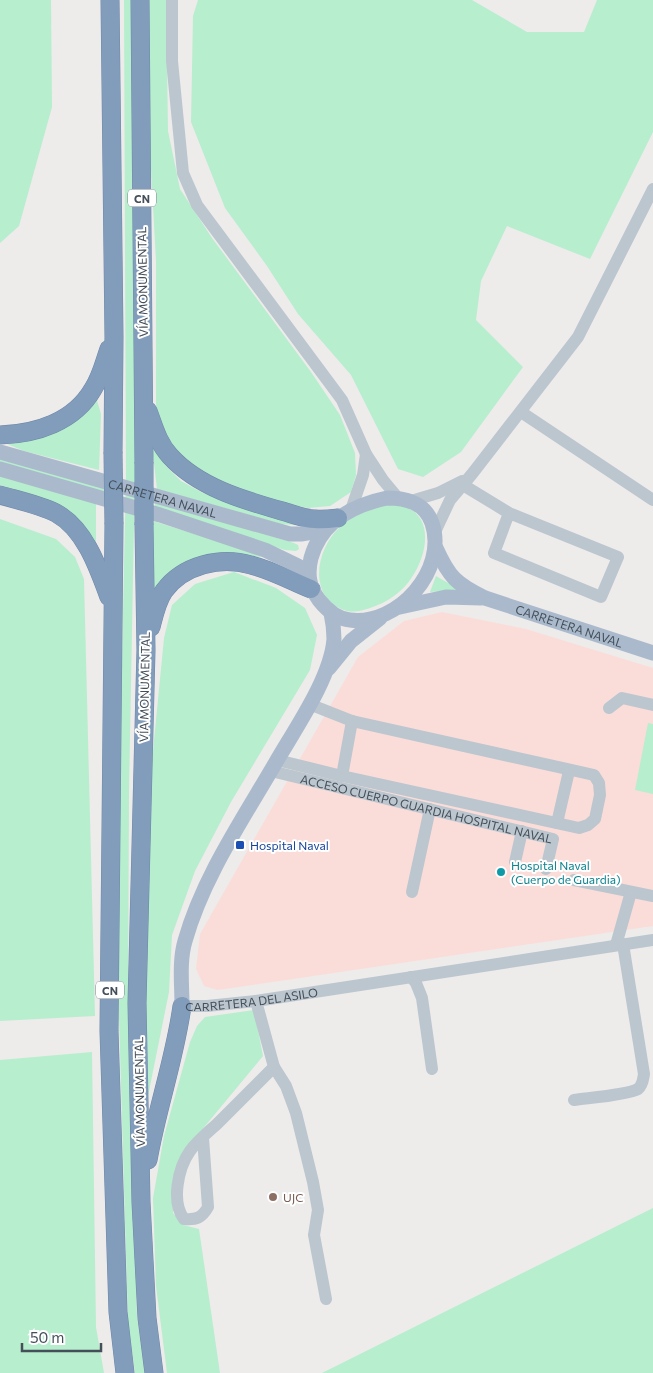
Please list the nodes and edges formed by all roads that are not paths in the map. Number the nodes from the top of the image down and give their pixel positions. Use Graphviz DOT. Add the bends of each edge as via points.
graph roads {
  1 [pos="110,0"];
  2 [pos="140,0"];
  3 [pos="172,0"];
  4 [pos="653,189"];
  5 [pos="114,337"];
  6 [pos="143,396"];
  7 [pos="520,412"];
  8 [pos="0,435"];
  9 [pos="0,452"];
  10 [pos="366,454"];
  11 [pos="0,469"];
  12 [pos="472,474"];
  13 [pos="463,485"];
  14 [pos="0,495"];
  15 [pos="405,500"];
  16 [pos="653,500"];
  17 [pos="509,513"];
  18 [pos="344,514"];
  19 [pos="325,530"];
  20 [pos="435,532"];
  21 [pos="436,548"];
  22 [pos="310,585"];
  23 [pos="485,598"];
  24 [pos="112,607"];
  25 [pos="390,611"];
  26 [pos="331,613"];
  27 [pos="146,650"];
  28 [pos="653,653"];
  29 [pos="325,673"];
  30 [pos="309,704"];
  31 [pos="653,706"];
  32 [pos="609,708"];
  33 [pos="352,721"];
  34 [pos="274,765"];
  35 [pos="569,771"];
  36 [pos="342,776"];
  37 [pos="430,809"];
  38 [pos="557,823"];
  39 [pos="522,831"];
  40 [pos="515,862"];
  41 [pos="546,869"];
  42 [pos="574,880"];
  43 [pos="412,892"];
  44 [pos="631,892"];
  45 [pos="653,896"];
  46 [pos="653,940"];
  47 [pos="619,944"];
  48 [pos="411,976"];
  49 [pos="256,1001"];
  50 [pos="182,1006"];
  51 [pos="274,1067"];
  52 [pos="432,1069"];
  53 [pos="574,1100"];
  54 [pos="203,1138"];
  55 [pos="141,1202"];
  56 [pos="326,1299"];
  57 [pos="125,1373"];
  58 [pos="154,1373"];
  1 -- 5 [label="highway, CN"];
  2 -- 6 [label="highway, VÍA MONUMENTAL / CN"];
  3 -- 10 [label="street" via="172,61 183,173 197,205 342,400"];
  4 -- 7 [label="street" via="578,337"];
  5 -- 8 [label="highway" via="93,390 66,418 48,428"];
  5 -- 24 [label="highway, CN, bridge"];
  6 -- 18 [label="highway" via="157,437 168,454 195,477 258,504 314,519"];
  6 -- 27 [label="highway, VÍA MONUMENTAL / CN, bridge"];
  7 -- 12 [label="street"];
  7 -- 16 [label="street"];
  9 -- 19 [label="main road, CARRETERA NAVAL" via="290,534"];
  10 -- 15 [label="street" via="383,480"];
  10 -- 18 [label="street" via="363,475"];
  11 -- 22 [label="main road, CARRETERA NAVAL" via="160,515 265,550 298,566"];
  12 -- 13 [label="street"];
  12 -- 15 [label="street" via="446,490"];
  13 -- 17 [label="street"];
  13 -- 20 [label="street" via="450,500"];
  14 -- 24 [label="highway" via="55,513 71,524 97,566"];
  15 -- 18 [label="main road" via="376,500"];
  15 -- 20 [label="main road" via="424,508"];
  17 -- 17 [label="street" via="618,557 601,597 494,552"];
  18 -- 19 [label="main road"];
  19 -- 22 [label="main road" via="313,551"];
  20 -- 21 [label="main road"];
  21 -- 23 [label="main road, CARRETERA NAVAL" via="447,572 465,588"];
  21 -- 25 [label="main road" via="424,582"];
  22 -- 26 [label="main road"];
  22 -- 27 [label="highway" via="248,564 225,561 203,564 187,572 164,592 155,611"];
  23 -- 25 [label="main road, CARRETERA NAVAL" via="423,601"];
  23 -- 28 [label="main road, CARRETERA NAVAL"];
  24 -- 57 [label="highway, CN" via="109,1031 118,1312"];
  25 -- 26 [label="main road" via="373,619 358,621"];
  25 -- 29 [label="main road, CARRETERA DEL ASILO" via="352,641"];
  26 -- 29 [label="main road, CARRETERA DEL ASILO" via="334,641"];
  27 -- 55 [label="highway, VÍA MONUMENTAL / CN" via="137,1003"];
  29 -- 30 [label="main road, CARRETERA DEL ASILO"];
  30 -- 33 [label="street"];
  30 -- 34 [label="main road, CARRETERA DEL ASILO"];
  31 -- 32 [label="street" via="622,698"];
  33 -- 35 [label="street"];
  33 -- 36 [label="street"];
  34 -- 36 [label="street"];
  34 -- 37 [label="street, ACCESO CUERPO GUARDIA HOSPITAL NAVAL"];
  34 -- 50 [label="main road, CARRETERA DEL ASILO" via="220,858 202,896 185,942"];
  35 -- 38 [label="street"];
  35 -- 38 [label="street" via="594,776 599,783 595,819 579,828"];
  36 -- 38 [label="street"];
  37 -- 39 [label="street, ACCESO CUERPO GUARDIA HOSPITAL NAVAL"];
  37 -- 43 [label="street"];
  39 -- 40 [label="street"];
  39 -- 41 [label="street, ACCESO CUERPO GUARDIA HOSPITAL NAVAL" via="553,839"];
  42 -- 44 [label="street"];
  44 -- 45 [label="street"];
  44 -- 47 [label="street"];
  46 -- 47 [label="street, CARRETERA DEL ASILO"];
  47 -- 48 [label="street, CARRETERA DEL ASILO"];
  47 -- 53 [label="street" via="644,1074 642,1083 638,1089 624,1093"];
  48 -- 49 [label="street, CARRETERA DEL ASILO"];
  48 -- 52 [label="street" via="422,998"];
  49 -- 50 [label="street, CARRETERA DEL ASILO"];
  49 -- 51 [label="street"];
  50 -- 55 [label="highway"];
  51 -- 54 [label="street"];
  51 -- 56 [label="street" via="286,1086 296,1113 313,1182 318,1210 314,1235"];
  54 -- 54 [label="street" via="183,1164 176,1199 184,1219 196,1220 208,1207"];
  55 -- 58 [label="highway, VÍA MONUMENTAL / CN" via="147,1318"];
}
